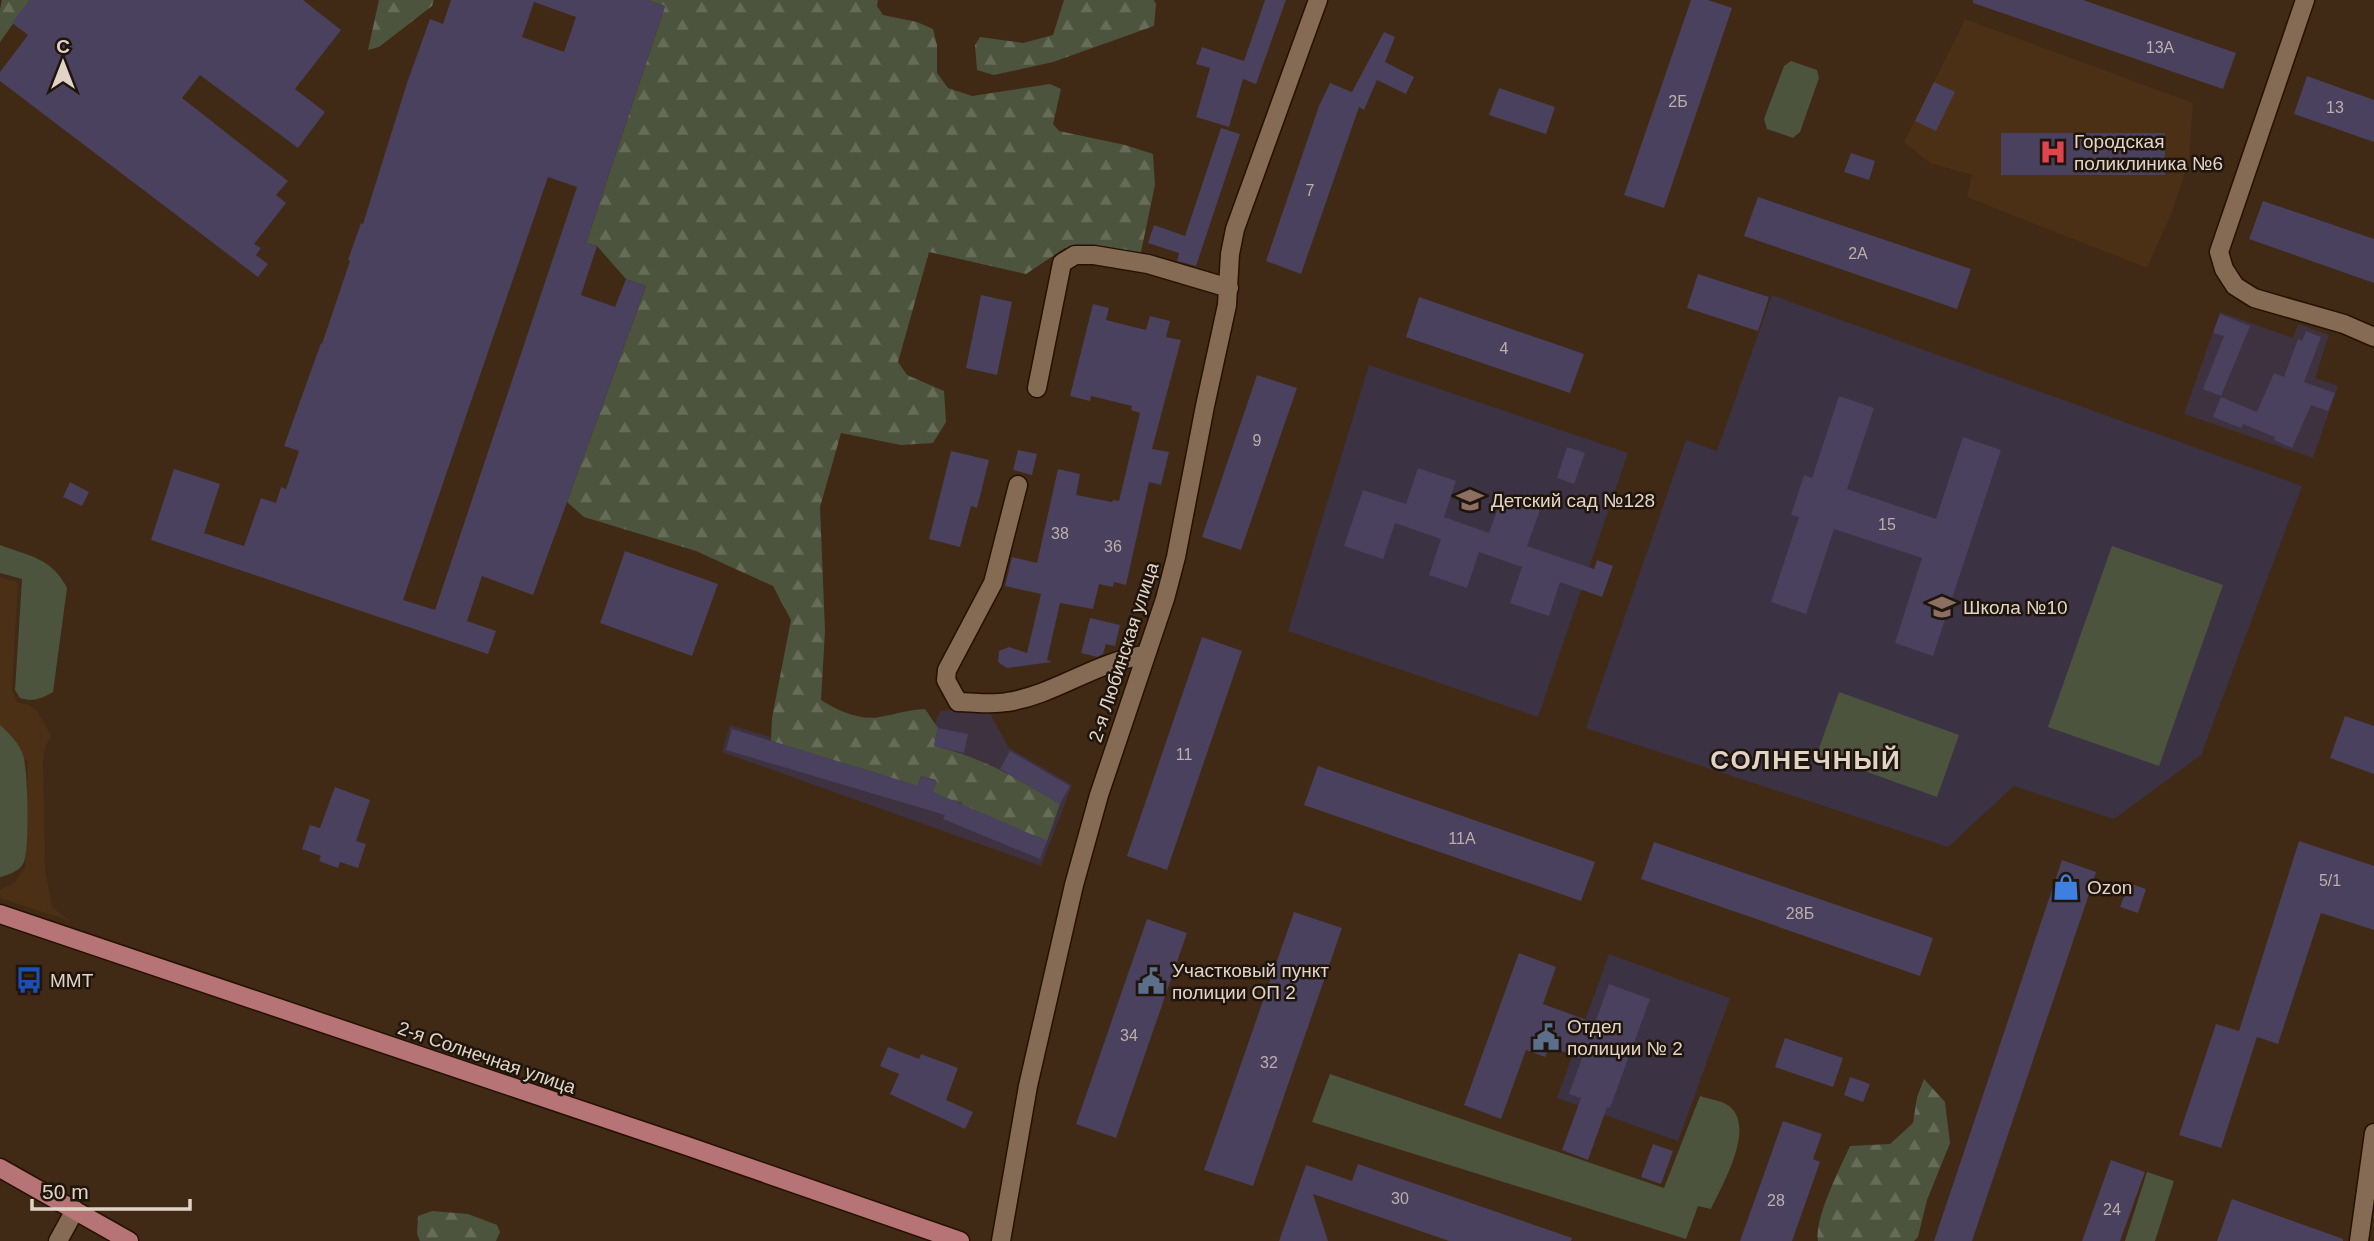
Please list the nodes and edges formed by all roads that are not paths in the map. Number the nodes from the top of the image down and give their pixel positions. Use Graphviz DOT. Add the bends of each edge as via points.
graph roads {
  1 [pos="1318,0"];
  2 [pos="2305,0"];
  3 [pos="1229,288"];
  4 [pos="2374,337"];
  5 [pos="1037,388"];
  6 [pos="1018,485"];
  7 [pos="1145,655"];
  8 [pos="0,914"];
  9 [pos="2374,1133"];
  10 [pos="0,1168"];
  11 [pos="75,1210"];
  12 [pos="58,1241"];
  13 [pos="129,1241"];
  14 [pos="960,1241"];
  15 [pos="1001,1241"];
  16 [pos="2358,1241"];
  1 -- 3 [label="street, 2-я Любинская улица" via="1236,229"];
  2 -- 4 [label="street" via="2219,252 2235,286 2254,299"];
  3 -- 5 [label="street" via="1148,264 1075,256 1062,263"];
  3 -- 7 [label="street, 2-я Любинская улица" via="1176,557"];
  6 -- 7 [label="street" via="993,583 947,670 946,680 958,702 1005,703 1106,664"];
  7 -- 15 [label="street, 2-я Любинская улица" via="1074,886 1028,1086"];
  8 -- 14 [label="main road, 2-я Солнечная улица"];
  9 -- 16 [label="street"];
  10 -- 11 [label="main road"];
  11 -- 12 [label="street"];
  11 -- 13 [label="main road"];
}
